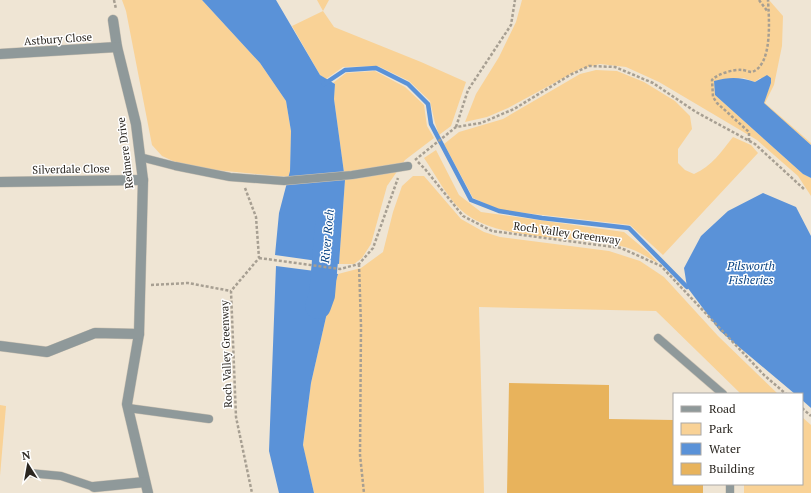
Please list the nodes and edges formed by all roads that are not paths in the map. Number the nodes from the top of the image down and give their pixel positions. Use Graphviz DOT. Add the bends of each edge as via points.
graph roads {
  1 [pos="113,20"];
  2 [pos="117,47"];
  3 [pos="0,54"];
  4 [pos="140,157"];
  5 [pos="408,166"];
  6 [pos="143,180"];
  7 [pos="0,182"];
  8 [pos="138,334"];
  9 [pos="658,338"];
  10 [pos="0,346"];
  11 [pos="722,393"];
  12 [pos="128,408"];
  13 [pos="209,419"];
  14 [pos="29,473"];
  15 [pos="145,482"];
  16 [pos="94,487"];
  17 [pos="148,493"];
  1 -- 2 [label="street, Redmere Drive"];
  2 -- 3 [label="street, Astbury Close"];
  2 -- 4 [label="street, Redmere Drive" via="136,124"];
  4 -- 5 [label="lane" via="241,178 284,181 352,175"];
  4 -- 6 [label="street, Redmere Drive"];
  6 -- 7 [label="street, Silverdale Close"];
  6 -- 8 [label="street, Redmere Drive"];
  8 -- 10 [label="street" via="95,333 47,352"];
  8 -- 12 [label="street, Redmere Drive"];
  9 -- 11 [label="lane"];
  12 -- 13 [label="lane"];
  12 -- 15 [label="street, Redmere Drive"];
  14 -- 16 [label="lane" via="61,476"];
  15 -- 16 [label="street"];
  15 -- 17 [label="street, Redmere Drive"];
}
